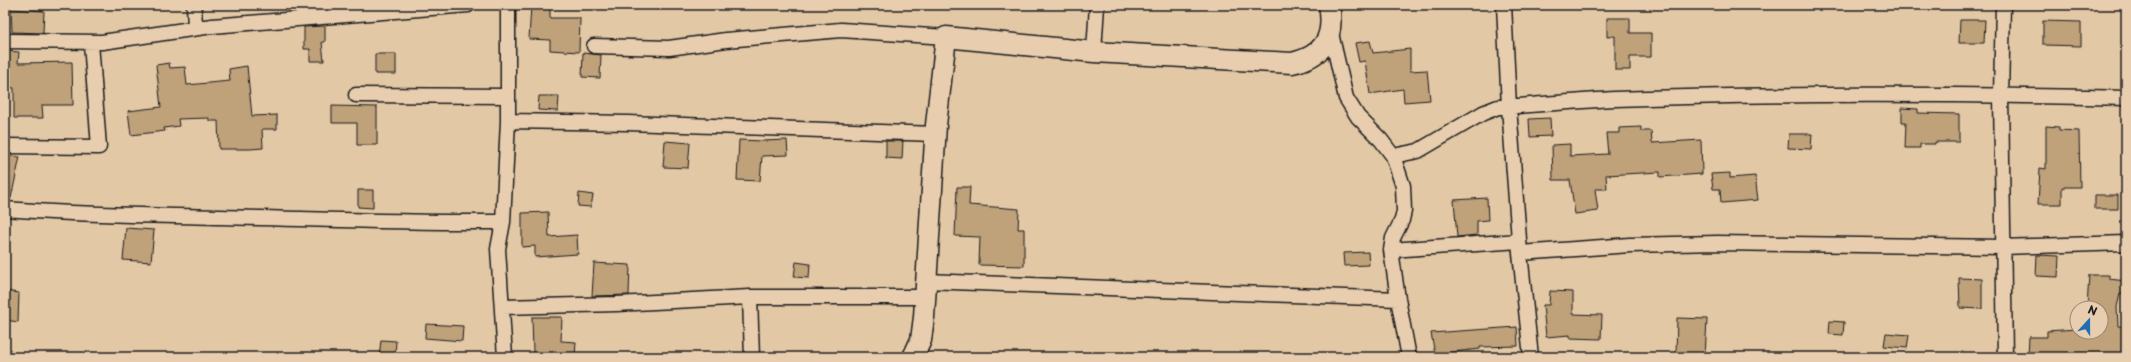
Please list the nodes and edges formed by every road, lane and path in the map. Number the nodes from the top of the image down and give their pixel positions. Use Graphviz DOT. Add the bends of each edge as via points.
graph roads {
  1 [pos="194,5"];
  2 [pos="468,5"];
  3 [pos="508,5"];
  4 [pos="1097,5"];
  5 [pos="1329,5"];
  6 [pos="1504,5"];
  7 [pos="2003,5"];
  8 [pos="195,28"];
  9 [pos="1330,29"];
  10 [pos="946,37"];
  11 [pos="5,41"];
  12 [pos="91,43"];
  13 [pos="594,46"];
  14 [pos="1094,52"];
  15 [pos="356,95"];
  16 [pos="2001,95"];
  17 [pos="508,96"];
  18 [pos="2126,98"];
  19 [pos="1509,107"];
  20 [pos="508,121"];
  21 [pos="935,134"];
  22 [pos="5,146"];
  23 [pos="1393,156"];
  24 [pos="5,209"];
  25 [pos="502,222"];
  26 [pos="2126,243"];
  27 [pos="1520,247"];
  28 [pos="2003,247"];
  29 [pos="1391,250"];
  30 [pos="926,289"];
  31 [pos="750,297"];
  32 [pos="1398,299"];
  33 [pos="502,307"];
  34 [pos="918,351"];
  35 [pos="505,357"];
  36 [pos="752,357"];
  37 [pos="1409,357"];
  38 [pos="1531,357"];
  39 [pos="2005,357"];
  1 -- 8 [label="street"];
  2 -- 8 [label="street"];
  3 -- 17 [label="street"];
  4 -- 14 [label="street"];
  5 -- 9 [label="street"];
  6 -- 19 [label="street"];
  7 -- 16 [label="street"];
  8 -- 12 [label="street"];
  9 -- 14 [label="street" via="1326,43 1319,51 1309,58 1292,63"];
  9 -- 23 [label="street" via="1351,108"];
  10 -- 13 [label="street" via="841,30 726,40 669,48"];
  10 -- 14 [label="street"];
  10 -- 21 [label="street"];
  11 -- 12 [label="street"];
  12 -- 22 [label="street" via="99,147"];
  15 -- 17 [label="street"];
  16 -- 18 [label="street"];
  16 -- 19 [label="street" via="1760,96 1645,99"];
  16 -- 28 [label="street"];
  17 -- 20 [label="street"];
  19 -- 23 [label="street" via="1489,110 1418,151"];
  19 -- 27 [label="street"];
  20 -- 21 [label="street"];
  20 -- 25 [label="street"];
  21 -- 30 [label="street"];
  23 -- 29 [label="street" via="1403,186 1405,203"];
  24 -- 25 [label="street" via="47,213 350,221"];
  25 -- 33 [label="street" via="498,249"];
  26 -- 28 [label="street"];
  27 -- 28 [label="street" via="1717,243"];
  27 -- 29 [label="street"];
  27 -- 38 [label="street"];
  28 -- 39 [label="street"];
  29 -- 32 [label="street"];
  30 -- 31 [label="street"];
  30 -- 32 [label="street"];
  30 -- 34 [label="street"];
  31 -- 33 [label="street"];
  31 -- 36 [label="street"];
  32 -- 37 [label="street"];
  33 -- 35 [label="street"];
}
